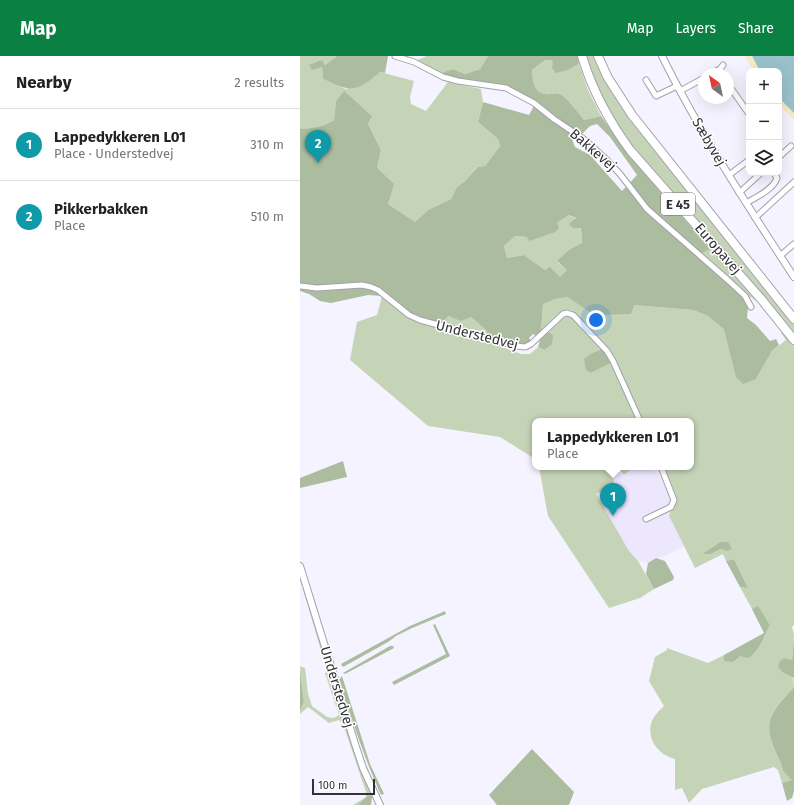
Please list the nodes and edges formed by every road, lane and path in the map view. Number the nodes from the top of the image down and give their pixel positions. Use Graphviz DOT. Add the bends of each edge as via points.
graph roads {
  1 [pos="395,56"];
  2 [pos="582,56"];
  3 [pos="598,56"];
  4 [pos="662,56"];
  5 [pos="723,65"];
  6 [pos="721,68"];
  7 [pos="646,80"];
  8 [pos="698,81"];
  9 [pos="698,84"];
  10 [pos="679,90"];
  11 [pos="734,93"];
  12 [pos="746,110"];
  13 [pos="792,146"];
  14 [pos="782,154"];
  15 [pos="746,162"];
  16 [pos="729,175"];
  17 [pos="758,176"];
  18 [pos="776,176"];
  19 [pos="794,182"];
  20 [pos="740,193"];
  21 [pos="746,203"];
  22 [pos="755,218"];
  23 [pos="794,244"];
  24 [pos="780,256"];
  25 [pos="794,277"];
  26 [pos="300,286"];
  27 [pos="751,307"];
  28 [pos="794,319"];
  29 [pos="794,340"];
  30 [pos="639,418"];
  31 [pos="661,470"];
  32 [pos="646,519"];
  33 [pos="300,566"];
  34 [pos="380,805"];
  1 -- 27 [label="street, Bakkevej" via="414,62 443,77 506,88 534,102 605,158 647,209 745,296"];
  2 -- 29 [label="main road, Europavej / E 45" via="601,104 630,150"];
  3 -- 28 [label="main road, Europavej / E 45" via="608,78 632,115"];
  4 -- 10 [label="street, Sæbyvej"];
  5 -- 6 [label="street"];
  7 -- 10 [label="street" via="656,96"];
  8 -- 10 [label="street"];
  9 -- 10 [label="street"];
  10 -- 16 [label="street, Sæbyvej"];
  11 -- 12 [label="street"];
  13 -- 14 [label="street"];
  15 -- 16 [label="street"];
  16 -- 20 [label="street, Sæbyvej"];
  17 -- 20 [label="street"];
  18 -- 21 [label="street" via="776,181 766,191"];
  19 -- 22 [label="street"];
  20 -- 21 [label="street, Sæbyvej"];
  21 -- 22 [label="street, Sæbyvej"];
  22 -- 24 [label="street, Sæbyvej"];
  23 -- 24 [label="street"];
  24 -- 25 [label="street, Sæbyvej"];
  26 -- 30 [label="street, Understedvej" via="371,286 409,315 420,320 525,347 563,314 570,313 613,361"];
  31 -- 32 [label="street" via="674,500 671,507"];
  33 -- 34 [label="street, Understedvej" via="358,754"];
}
